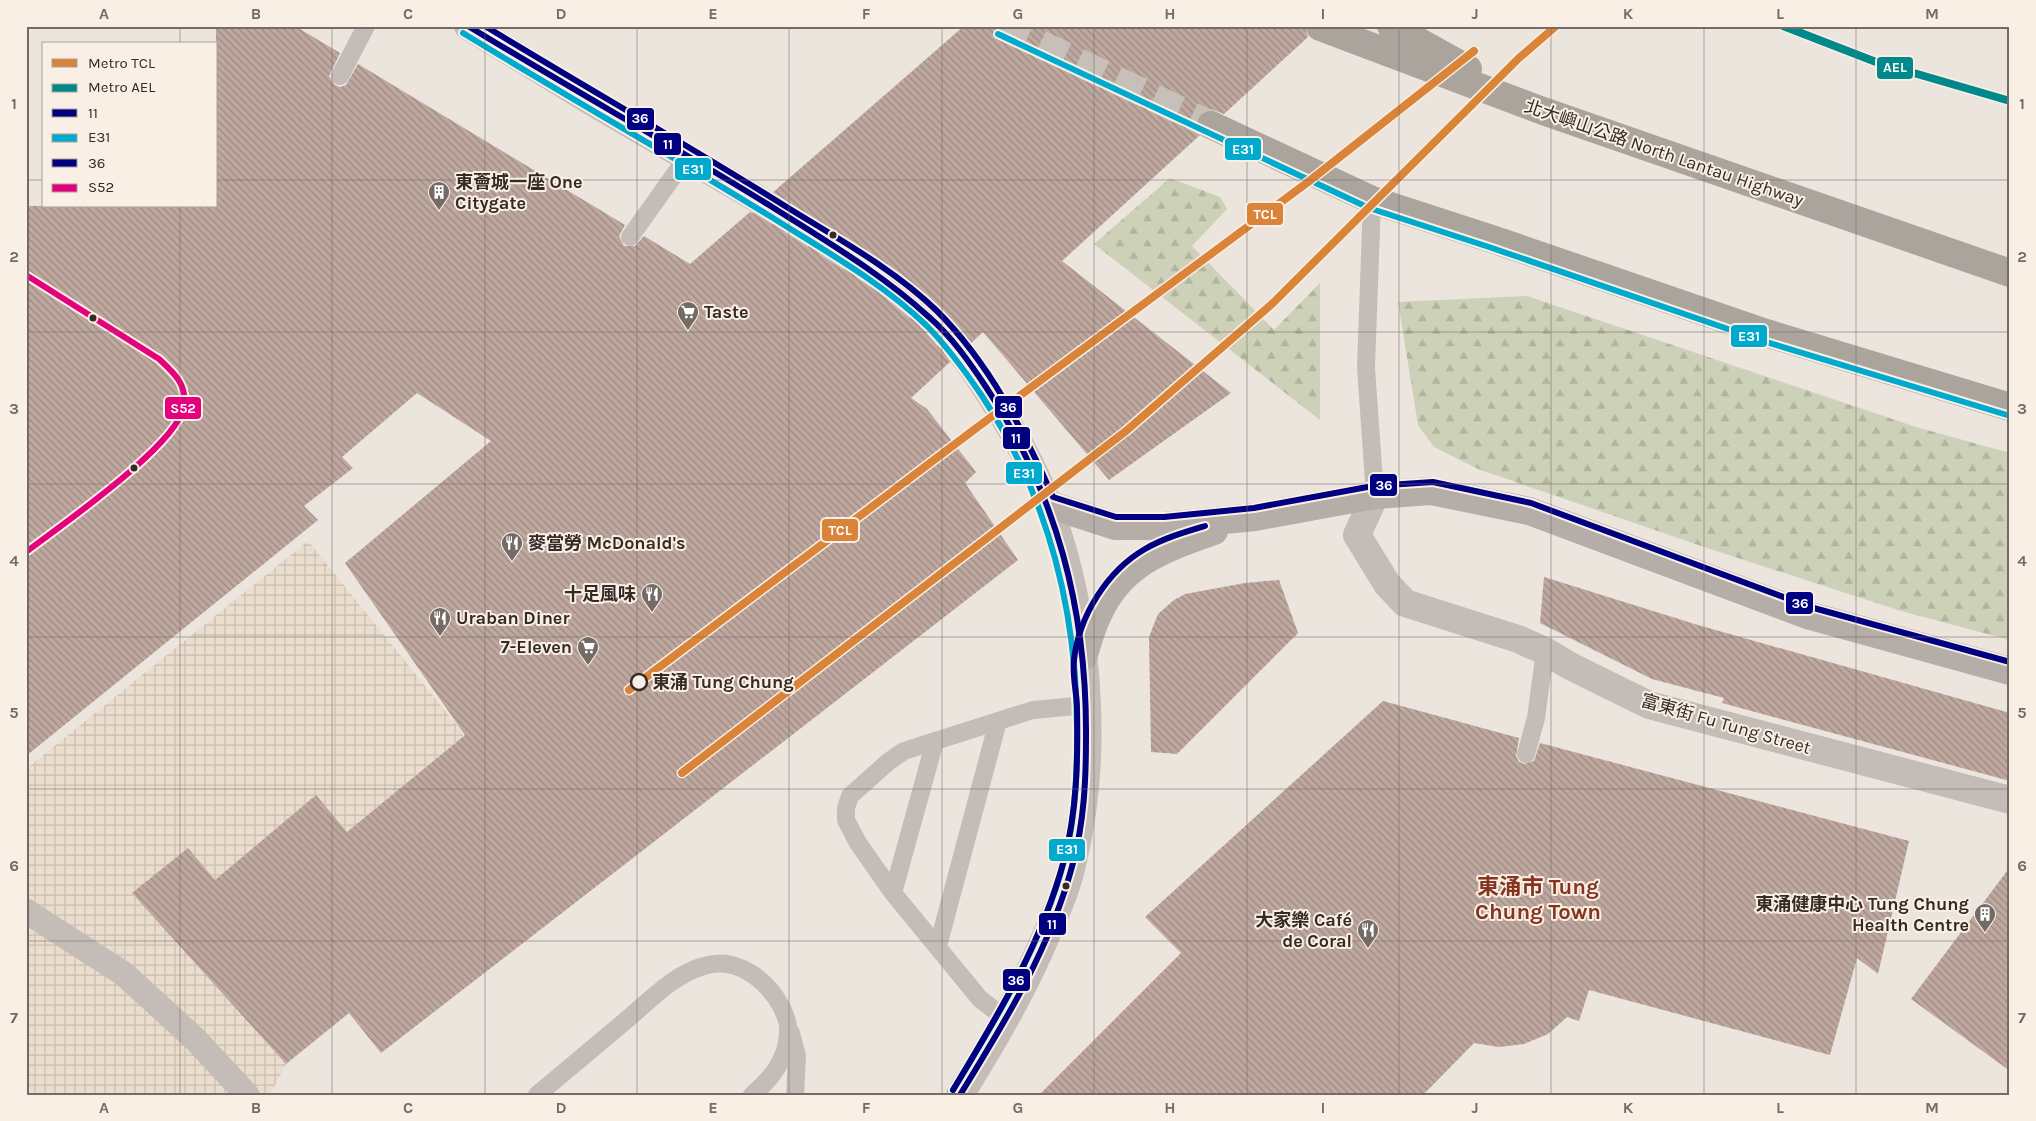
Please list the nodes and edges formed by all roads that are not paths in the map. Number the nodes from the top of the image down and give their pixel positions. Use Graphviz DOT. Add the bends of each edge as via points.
graph roads {
  1 [pos="366,26"];
  2 [pos="468,26"];
  3 [pos="1391,26"];
  4 [pos="1320,27"];
  5 [pos="340,76"];
  6 [pos="1543,111"];
  7 [pos="1211,125"];
  8 [pos="687,157"];
  9 [pos="756,198"];
  10 [pos="1372,200"];
  11 [pos="630,237"];
  12 [pos="2010,273"];
  13 [pos="967,360"];
  14 [pos="2010,407"];
  15 [pos="1375,496"];
  16 [pos="1047,504"];
  17 [pos="1255,517"];
  18 [pos="1545,650"];
  19 [pos="1083,657"];
  20 [pos="2010,671"];
  21 [pos="1086,706"];
  22 [pos="998,720"];
  23 [pos="936,741"];
  24 [pos="1526,754"];
  25 [pos="2010,800"];
  26 [pos="893,893"];
  27 [pos="26,911"];
  28 [pos="938,946"];
  29 [pos="1006,1019"];
  30 [pos="788,1025"];
  31 [pos="248,1095"];
  32 [pos="536,1095"];
  33 [pos="752,1095"];
  34 [pos="795,1095"];
  35 [pos="960,1095"];
  1 -- 5 [label="lane"];
  2 -- 8 [label="street"];
  3 -- 6 [label="highway"];
  4 -- 6 [label="highway, 北大嶼山公路 North Lantau Highway"];
  6 -- 12 [label="highway, 北大嶼山公路 North Lantau Highway"];
  7 -- 10 [label="highway"];
  8 -- 9 [label="street"];
  8 -- 11 [label="lane"];
  10 -- 14 [label="highway" via="1766,333"];
  10 -- 15 [label="lane" via="1366,368"];
  13 -- 16 [label="street" via="996,401"];
  15 -- 17 [label="main road"];
  15 -- 18 [label="street, 富東街 Fu Tung Street" via="1357,535 1387,584 1405,602"];
  15 -- 20 [label="main road" via="1431,491 1529,511 1807,615"];
  16 -- 17 [label="main road" via="1115,526 1164,526"];
  16 -- 19 [label="street" via="1066,561"];
  17 -- 19 [label="main road" via="1169,548 1134,567 1116,585 1097,616"];
  18 -- 24 [label="lane" via="1536,718"];
  18 -- 25 [label="street, 富東街 Fu Tung Street" via="1650,706"];
  19 -- 21 [label="street"];
  21 -- 22 [label="lane" via="1033,710"];
  21 -- 29 [label="street" via="1086,766 1073,861 1062,898"];
  22 -- 23 [label="lane"];
  22 -- 28 [label="lane"];
  23 -- 26 [label="lane"];
  23 -- 26 [label="lane" via="904,752 888,762 850,796 846,808 851,833"];
  26 -- 28 [label="lane"];
  27 -- 31 [label="street" via="124,974 195,1039"];
  28 -- 29 [label="lane" via="980,998"];
  29 -- 35 [label="street"];
  30 -- 32 [label="lane" via="775,996 762,980 728,964 702,966 674,981"];
  30 -- 33 [label="lane" via="783,1058 770,1078"];
  30 -- 34 [label="lane" via="797,1056"];
}
